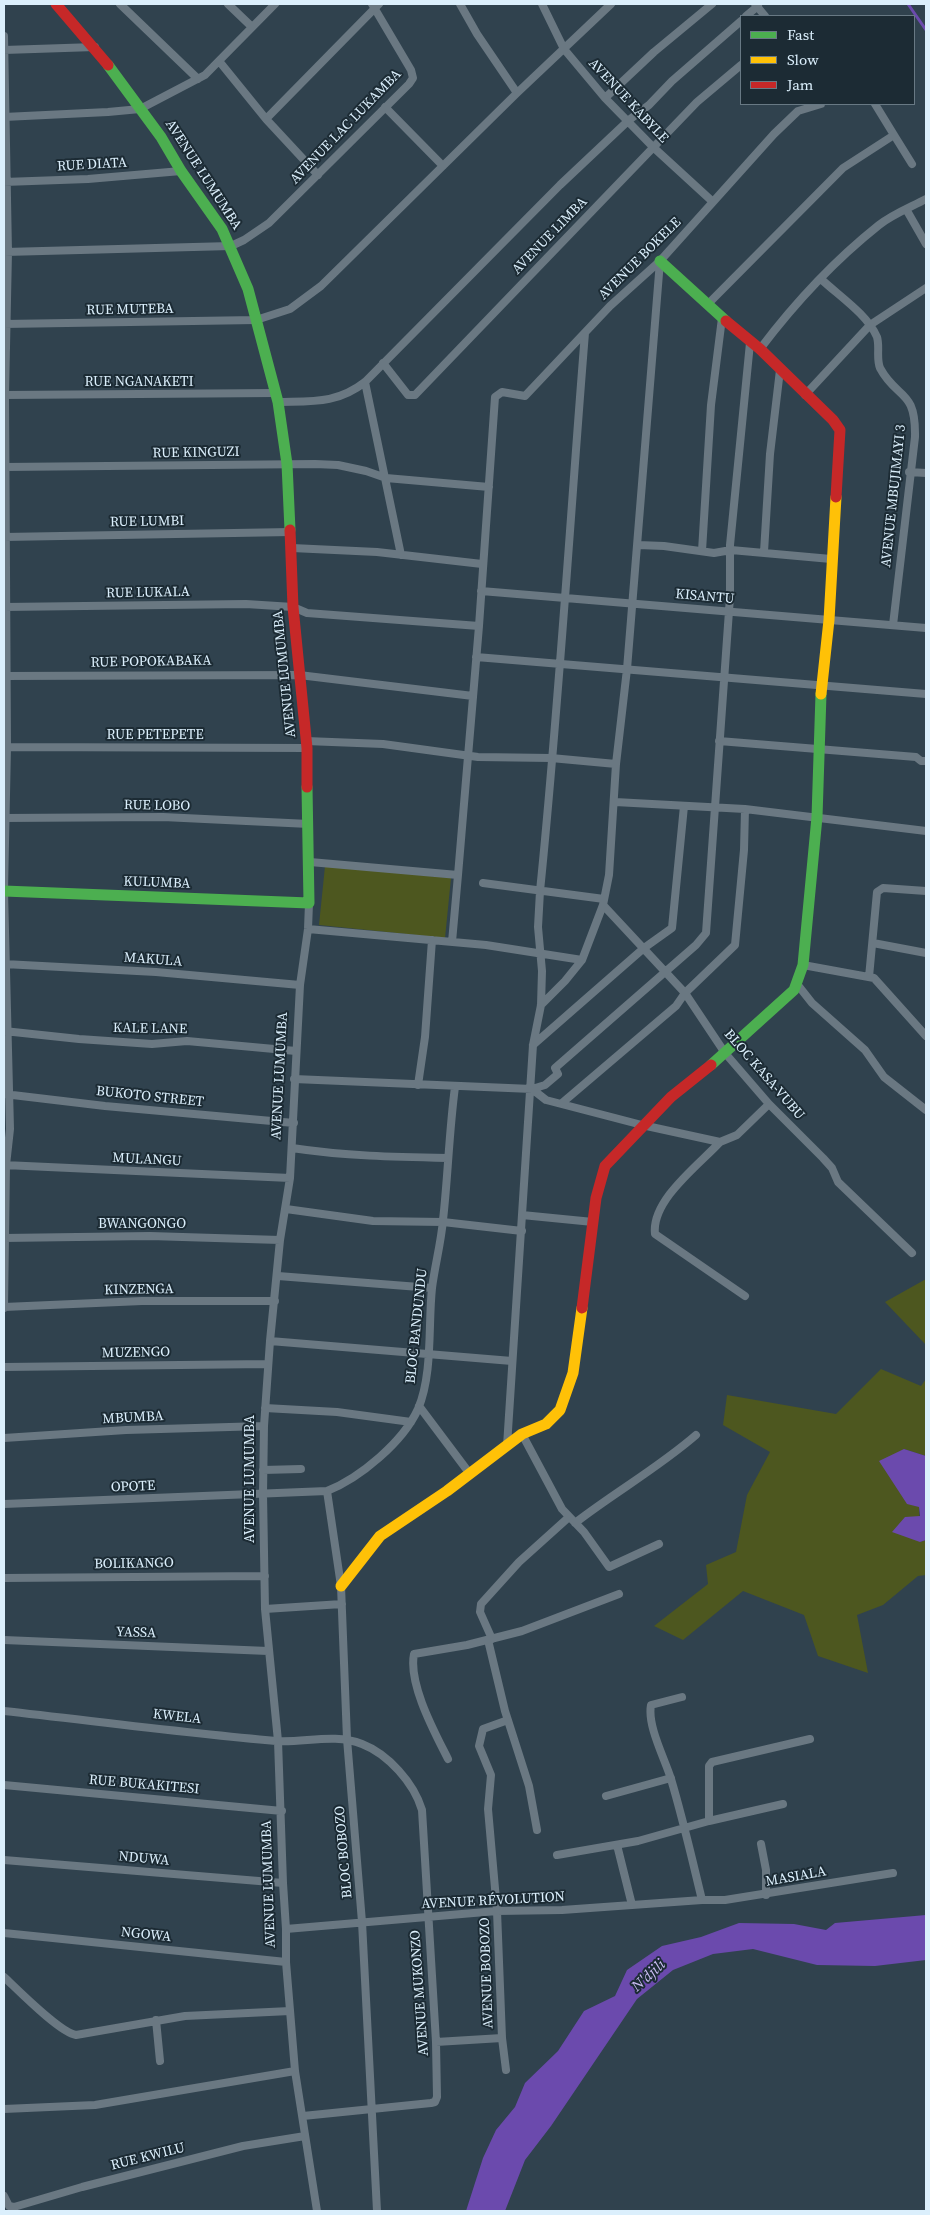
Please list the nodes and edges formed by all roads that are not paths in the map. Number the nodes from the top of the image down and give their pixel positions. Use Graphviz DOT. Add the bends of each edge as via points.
graph roads {
  1 [pos="56,4"];
  2 [pos="120,4"];
  3 [pos="228,4"];
  4 [pos="275,4"];
  5 [pos="460,4"];
  6 [pos="542,4"];
  7 [pos="612,4"];
  8 [pos="712,4"];
  9 [pos="375,5"];
  10 [pos="757,5"];
  11 [pos="747,15"];
  12 [pos="740,22"];
  13 [pos="252,27"];
  14 [pos="4,36"];
  15 [pos="95,47"];
  16 [pos="564,49"];
  17 [pos="4,50"];
  18 [pos="219,61"];
  19 [pos="740,66"];
  20 [pos="198,79"];
  21 [pos="517,93"];
  22 [pos="606,98"];
  23 [pos="818,105"];
  24 [pos="876,105"];
  25 [pos="385,107"];
  26 [pos="140,109"];
  27 [pos="4,117"];
  28 [pos="266,119"];
  29 [pos="629,120"];
  30 [pos="894,135"];
  31 [pos="653,147"];
  32 [pos="912,164"];
  33 [pos="443,166"];
  34 [pos="181,172"];
  35 [pos="318,175"];
  36 [pos="6,182"];
  37 [pos="926,199"];
  38 [pos="712,202"];
  39 [pos="906,209"];
  40 [pos="926,244"];
  41 [pos="230,246"];
  42 [pos="6,252"];
  43 [pos="660,261"];
  44 [pos="820,279"];
  45 [pos="926,288"];
  46 [pos="708,305"];
  47 [pos="722,318"];
  48 [pos="256,320"];
  49 [pos="5,324"];
  50 [pos="870,325"];
  51 [pos="585,333"];
  52 [pos="755,346"];
  53 [pos="383,364"];
  54 [pos="780,370"];
  55 [pos="365,382"];
  56 [pos="4,395"];
  57 [pos="805,395"];
  58 [pos="277,398"];
  59 [pos="287,464"];
  60 [pos="5,467"];
  61 [pos="910,472"];
  62 [pos="926,473"];
  63 [pos="386,478"];
  64 [pos="489,487"];
  65 [pos="291,532"];
  66 [pos="5,537"];
  67 [pos="638,545"];
  68 [pos="292,548"];
  69 [pos="731,550"];
  70 [pos="702,551"];
  71 [pos="764,552"];
  72 [pos="401,555"];
  73 [pos="831,559"];
  74 [pos="482,564"];
  75 [pos="481,591"];
  76 [pos="563,598"];
  77 [pos="632,604"];
  78 [pos="5,607"];
  79 [pos="293,607"];
  80 [pos="727,611"];
  81 [pos="829,620"];
  82 [pos="893,625"];
  83 [pos="479,626"];
  84 [pos="926,628"];
  85 [pos="476,657"];
  86 [pos="561,664"];
  87 [pos="627,669"];
  88 [pos="299,674"];
  89 [pos="5,676"];
  90 [pos="723,677"];
  91 [pos="821,685"];
  92 [pos="926,694"];
  93 [pos="473,696"];
  94 [pos="719,741"];
  95 [pos="307,745"];
  96 [pos="5,747"];
  97 [pos="820,750"];
  98 [pos="469,756"];
  99 [pos="551,758"];
  100 [pos="926,761"];
  101 [pos="616,764"];
  102 [pos="615,802"];
  103 [pos="684,806"];
  104 [pos="715,808"];
  105 [pos="745,809"];
  106 [pos="817,817"];
  107 [pos="4,818"];
  108 [pos="309,824"];
  109 [pos="926,831"];
  110 [pos="310,862"];
  111 [pos="458,875"];
  112 [pos="483,883"];
  113 [pos="926,890"];
  114 [pos="4,891"];
  115 [pos="540,891"];
  116 [pos="604,902"];
  117 [pos="309,903"];
  118 [pos="308,929"];
  119 [pos="432,940"];
  120 [pos="452,942"];
  121 [pos="872,943"];
  122 [pos="644,948"];
  123 [pos="926,953"];
  124 [pos="541,954"];
  125 [pos="582,960"];
  126 [pos="5,965"];
  127 [pos="803,965"];
  128 [pos="665,971"];
  129 [pos="870,977"];
  130 [pos="797,984"];
  131 [pos="300,985"];
  132 [pos="685,994"];
  133 [pos="541,1005"];
  134 [pos="6,1031"];
  135 [pos="926,1036"];
  136 [pos="533,1045"];
  137 [pos="296,1051"];
  138 [pos="725,1053"];
  139 [pos="294,1079"];
  140 [pos="418,1085"];
  141 [pos="455,1087"];
  142 [pos="532,1089"];
  143 [pos="6,1094"];
  144 [pos="562,1103"];
  145 [pos="769,1104"];
  146 [pos="926,1110"];
  147 [pos="294,1123"];
  148 [pos="642,1126"];
  149 [pos="720,1142"];
  150 [pos="292,1148"];
  151 [pos="448,1158"];
  152 [pos="5,1165"];
  153 [pos="290,1178"];
  154 [pos="286,1209"];
  155 [pos="522,1215"];
  156 [pos="443,1222"];
  157 [pos="592,1222"];
  158 [pos="522,1231"];
  159 [pos="5,1238"];
  160 [pos="280,1240"];
  161 [pos="912,1253"];
  162 [pos="278,1276"];
  163 [pos="432,1288"];
  164 [pos="745,1296"];
  165 [pos="275,1301"];
  166 [pos="4,1307"];
  167 [pos="270,1341"];
  168 [pos="428,1353"];
  169 [pos="512,1361"];
  170 [pos="268,1364"];
  171 [pos="4,1367"];
  172 [pos="419,1406"];
  173 [pos="265,1408"];
  174 [pos="412,1422"];
  175 [pos="264,1426"];
  176 [pos="522,1434"];
  177 [pos="696,1435"];
  178 [pos="4,1438"];
  179 [pos="507,1446"];
  180 [pos="301,1469"];
  181 [pos="263,1470"];
  182 [pos="470,1474"];
  183 [pos="326,1491"];
  184 [pos="263,1494"];
  185 [pos="4,1504"];
  186 [pos="572,1520"];
  187 [pos="660,1544"];
  188 [pos="265,1576"];
  189 [pos="4,1578"];
  190 [pos="341,1586"];
  191 [pos="619,1594"];
  192 [pos="342,1604"];
  193 [pos="265,1610"];
  194 [pos="490,1639"];
  195 [pos="4,1640"];
  196 [pos="268,1650"];
  197 [pos="682,1697"];
  198 [pos="4,1711"];
  199 [pos="508,1720"];
  200 [pos="347,1739"];
  201 [pos="810,1739"];
  202 [pos="278,1741"];
  203 [pos="448,1758"];
  204 [pos="671,1778"];
  205 [pos="4,1785"];
  206 [pos="606,1796"];
  207 [pos="783,1804"];
  208 [pos="282,1811"];
  209 [pos="709,1821"];
  210 [pos="684,1829"];
  211 [pos="537,1830"];
  212 [pos="761,1844"];
  213 [pos="617,1845"];
  214 [pos="557,1855"];
  215 [pos="4,1860"];
  216 [pos="893,1873"];
  217 [pos="282,1883"];
  218 [pos="766,1895"];
  219 [pos="702,1900"];
  220 [pos="632,1905"];
  221 [pos="497,1911"];
  222 [pos="428,1916"];
  223 [pos="362,1922"];
  224 [pos="286,1929"];
  225 [pos="4,1933"];
  226 [pos="286,1962"];
  227 [pos="4,1977"];
  228 [pos="290,2012"];
  229 [pos="156,2020"];
  230 [pos="502,2038"];
  231 [pos="436,2042"];
  232 [pos="160,2061"];
  233 [pos="506,2070"];
  234 [pos="296,2071"];
  235 [pos="4,2109"];
  236 [pos="371,2110"];
  237 [pos="303,2116"];
  238 [pos="305,2136"];
  239 [pos="4,2196"];
  240 [pos="317,2211"];
  241 [pos="378,2211"];
  1 -- 15 [label="street, AVENUE LUMUMBA"];
  2 -- 20 [label="street"];
  3 -- 13 [label="street"];
  4 -- 13 [label="street"];
  5 -- 21 [label="street"];
  6 -- 16 [label="street, AVENUE KABYLE"];
  7 -- 16 [label="street, RUE MUTEBA"];
  8 -- 22 [label="street" via="654,52"];
  9 -- 25 [label="street, AVENUE LAC LUKAMBA" via="413,78"];
  9 -- 28 [label="street"];
  10 -- 11 [label="street"];
  12 -- 29 [label="street, AVENUE LIMBA" via="672,81 650,105"];
  13 -- 18 [label="street"];
  14 -- 17 [label="street"];
  15 -- 17 [label="street"];
  15 -- 26 [label="street, AVENUE LUMUMBA"];
  16 -- 21 [label="street, RUE MUTEBA"];
  16 -- 22 [label="street, AVENUE KABYLE"];
  17 -- 27 [label="street"];
  18 -- 20 [label="street"];
  18 -- 28 [label="street"];
  19 -- 31 [label="street, AVENUE LIMBA" via="697,102"];
  20 -- 26 [label="street"];
  21 -- 33 [label="street, RUE MUTEBA"];
  22 -- 29 [label="street, AVENUE KABYLE"];
  23 -- 38 [label="street, AVENUE BOKELE" via="798,111 789,119"];
  24 -- 30 [label="street"];
  25 -- 33 [label="street"];
  25 -- 35 [label="street, AVENUE LAC LUKAMBA"];
  26 -- 27 [label="street"];
  26 -- 34 [label="street, AVENUE LUMUMBA"];
  27 -- 36 [label="street"];
  28 -- 35 [label="street"];
  29 -- 31 [label="street, AVENUE KABYLE"];
  29 -- 53 [label="street, AVENUE LIMBA"];
  30 -- 32 [label="street"];
  30 -- 46 [label="street" via="843,168"];
  31 -- 38 [label="street, AVENUE KABYLE"];
  31 -- 53 [label="street, AVENUE LIMBA" via="415,395 408,395"];
  33 -- 48 [label="street, RUE MUTEBA" via="301,302 282,313"];
  34 -- 36 [label="street, RUE DIATA"];
  34 -- 41 [label="street, AVENUE LUMUMBA" via="209,207"];
  35 -- 41 [label="street, AVENUE LAC LUKAMBA" via="269,223"];
  36 -- 42 [label="street"];
  37 -- 39 [label="street"];
  38 -- 43 [label="street, AVENUE BOKELE"];
  39 -- 40 [label="street"];
  39 -- 44 [label="street" via="880,224"];
  41 -- 42 [label="street"];
  41 -- 48 [label="street, AVENUE LUMUMBA" via="248,289"];
  42 -- 49 [label="street"];
  43 -- 46 [label="street"];
  43 -- 51 [label="street, AVENUE BOKELE" via="629,287"];
  43 -- 67 [label="street"];
  44 -- 50 [label="street"];
  44 -- 52 [label="street" via="776,328"];
  45 -- 50 [label="street"];
  46 -- 47 [label="street"];
  47 -- 52 [label="street"];
  47 -- 70 [label="street" via="711,405"];
  48 -- 49 [label="street, RUE MUTEBA"];
  48 -- 58 [label="street, AVENUE LUMUMBA"];
  49 -- 56 [label="street"];
  50 -- 57 [label="street"];
  50 -- 61 [label="street, AVENUE MBUJIMAYI 3" via="877,339 880,368 912,405 915,422"];
  51 -- 64 [label="street, AVENUE BOKELE" via="526,396 502,392 495,396"];
  51 -- 76 [label="street"];
  52 -- 54 [label="street"];
  52 -- 69 [label="street" via="735,486"];
  53 -- 55 [label="street, AVENUE LIMBA"];
  54 -- 57 [label="street"];
  54 -- 71 [label="street" via="770,454"];
  55 -- 58 [label="street, AVENUE LIMBA" via="353,392 332,400"];
  55 -- 63 [label="street" via="374,436"];
  56 -- 58 [label="street, RUE NGANAKETI"];
  56 -- 60 [label="street"];
  57 -- 73 [label="street" via="840,430"];
  58 -- 59 [label="street, AVENUE LUMUMBA"];
  59 -- 60 [label="street, RUE KINGUZI"];
  59 -- 63 [label="street, RUE KINGUZI" via="338,465"];
  59 -- 65 [label="street, AVENUE LUMUMBA"];
  60 -- 66 [label="street"];
  61 -- 62 [label="street"];
  61 -- 82 [label="street, AVENUE MBUJIMAYI 3"];
  63 -- 64 [label="street"];
  63 -- 72 [label="street"];
  64 -- 74 [label="street"];
  65 -- 66 [label="street, RUE LUMBI"];
  65 -- 68 [label="street, AVENUE LUMUMBA"];
  66 -- 78 [label="street"];
  67 -- 70 [label="street"];
  67 -- 77 [label="street"];
  68 -- 72 [label="street"];
  68 -- 79 [label="street, AVENUE LUMUMBA"];
  69 -- 70 [label="street"];
  69 -- 71 [label="street"];
  69 -- 80 [label="street"];
  71 -- 73 [label="street"];
  72 -- 74 [label="street"];
  73 -- 81 [label="street"];
  74 -- 75 [label="street"];
  75 -- 76 [label="street, KISANTU"];
  75 -- 83 [label="street"];
  76 -- 77 [label="street, KISANTU"];
  76 -- 86 [label="street"];
  77 -- 80 [label="street, KISANTU"];
  77 -- 87 [label="street"];
  78 -- 79 [label="street, RUE LUKALA" via="246,604"];
  78 -- 89 [label="street"];
  79 -- 83 [label="street, RUE LUKALA" via="307,613"];
  79 -- 88 [label="street, AVENUE LUMUMBA"];
  80 -- 81 [label="street, KISANTU"];
  80 -- 90 [label="street"];
  81 -- 82 [label="street, KISANTU"];
  81 -- 91 [label="street"];
  82 -- 84 [label="street, KISANTU"];
  83 -- 85 [label="street"];
  85 -- 86 [label="street"];
  85 -- 93 [label="street"];
  86 -- 87 [label="street"];
  86 -- 99 [label="street"];
  87 -- 90 [label="street"];
  87 -- 101 [label="street"];
  88 -- 89 [label="street, RUE POPOKABAKA"];
  88 -- 93 [label="street, RUE POPOKABAKA"];
  88 -- 95 [label="street, AVENUE LUMUMBA"];
  89 -- 96 [label="street"];
  90 -- 91 [label="street"];
  90 -- 94 [label="street"];
  91 -- 92 [label="street"];
  91 -- 97 [label="street"];
  93 -- 98 [label="street"];
  94 -- 97 [label="street"];
  94 -- 104 [label="street"];
  95 -- 96 [label="street, RUE PETEPETE"];
  95 -- 98 [label="street, RUE PETEPETE" via="383,744"];
  95 -- 108 [label="street, AVENUE LUMUMBA"];
  96 -- 107 [label="street"];
  97 -- 100 [label="street" via="916,756"];
  97 -- 106 [label="street"];
  98 -- 99 [label="street, RUE PETEPETE"];
  98 -- 111 [label="street"];
  99 -- 101 [label="street, RUE PETEPETE"];
  99 -- 115 [label="street"];
  101 -- 102 [label="street"];
  102 -- 103 [label="street"];
  102 -- 116 [label="street"];
  103 -- 104 [label="street"];
  103 -- 122 [label="street" via="674,924"];
  104 -- 105 [label="street"];
  104 -- 128 [label="street" via="706,933"];
  105 -- 106 [label="street"];
  105 -- 132 [label="street" via="735,945"];
  106 -- 109 [label="street"];
  106 -- 127 [label="street"];
  107 -- 108 [label="street, RUE LOBO" via="163,817"];
  107 -- 114 [label="street"];
  108 -- 110 [label="street, AVENUE LUMUMBA"];
  110 -- 111 [label="street"];
  110 -- 117 [label="street, AVENUE LUMUMBA"];
  111 -- 120 [label="street"];
  112 -- 115 [label="street"];
  113 -- 121 [label="street" via="882,888 877,892"];
  114 -- 117 [label="street, KULUMBA"];
  114 -- 126 [label="street"];
  115 -- 116 [label="street"];
  115 -- 124 [label="street" via="538,927"];
  116 -- 122 [label="street, BLOC KASA-VUBU"];
  116 -- 125 [label="street"];
  117 -- 118 [label="street, AVENUE LUMUMBA"];
  118 -- 119 [label="street"];
  118 -- 131 [label="street, AVENUE LUMUMBA"];
  119 -- 120 [label="street"];
  119 -- 140 [label="street"];
  120 -- 124 [label="street"];
  121 -- 123 [label="street"];
  121 -- 129 [label="street"];
  122 -- 128 [label="street, BLOC KASA-VUBU"];
  122 -- 136 [label="street"];
  124 -- 125 [label="street"];
  124 -- 133 [label="street"];
  125 -- 133 [label="street"];
  126 -- 131 [label="street, MAKULA" via="156,972"];
  126 -- 134 [label="street"];
  127 -- 129 [label="street"];
  127 -- 130 [label="street"];
  128 -- 132 [label="street, BLOC KASA-VUBU"];
  128 -- 142 [label="street" via="555,1068 558,1074 555,1077"];
  129 -- 135 [label="street" via="882,986"];
  130 -- 138 [label="street"];
  130 -- 146 [label="street" via="812,1003 865,1050 891,1083"];
  131 -- 137 [label="street, AVENUE LUMUMBA"];
  132 -- 138 [label="street, BLOC KASA-VUBU"];
  132 -- 144 [label="street" via="676,1006"];
  133 -- 136 [label="street"];
  134 -- 137 [label="street, KALE LANE" via="80,1040 152,1044 187,1042"];
  134 -- 143 [label="street"];
  136 -- 142 [label="street"];
  137 -- 139 [label="street, AVENUE LUMUMBA"];
  138 -- 145 [label="street, BLOC KASA-VUBU"];
  138 -- 148 [label="street" via="671,1096"];
  139 -- 140 [label="street"];
  139 -- 147 [label="street, AVENUE LUMUMBA"];
  140 -- 141 [label="street"];
  141 -- 142 [label="street"];
  141 -- 151 [label="street, BLOC BANDUNDU"];
  142 -- 144 [label="street" via="546,1100"];
  142 -- 155 [label="street"];
  143 -- 147 [label="street, BUKOTO STREET"];
  143 -- 152 [label="street" via="10,1129"];
  144 -- 148 [label="street"];
  145 -- 149 [label="street" via="737,1135"];
  145 -- 161 [label="street, BLOC KASA-VUBU" via="832,1168 838,1182"];
  147 -- 150 [label="street, AVENUE LUMUMBA"];
  148 -- 149 [label="street"];
  148 -- 157 [label="street" via="605,1166"];
  149 -- 164 [label="street" via="675,1186 654,1226 655,1234"];
  150 -- 151 [label="street" via="368,1156"];
  150 -- 153 [label="street, AVENUE LUMUMBA"];
  151 -- 156 [label="street, BLOC BANDUNDU"];
  152 -- 153 [label="street, MULANGU"];
  152 -- 159 [label="street"];
  153 -- 154 [label="street, AVENUE LUMUMBA"];
  154 -- 156 [label="street" via="373,1220"];
  154 -- 160 [label="street, AVENUE LUMUMBA"];
  155 -- 157 [label="street"];
  155 -- 158 [label="street"];
  156 -- 158 [label="street"];
  156 -- 163 [label="street, BLOC BANDUNDU"];
  157 -- 176 [label="street" via="573,1373 560,1410 546,1424"];
  158 -- 169 [label="street"];
  159 -- 160 [label="street, BWANGONGO" via="159,1236"];
  159 -- 166 [label="street"];
  160 -- 162 [label="street, AVENUE LUMUMBA"];
  162 -- 163 [label="street"];
  162 -- 165 [label="street, AVENUE LUMUMBA"];
  163 -- 168 [label="street, BLOC BANDUNDU"];
  165 -- 166 [label="street, KINZENGA" via="142,1301"];
  165 -- 167 [label="street, AVENUE LUMUMBA"];
  167 -- 168 [label="street"];
  167 -- 170 [label="street, AVENUE LUMUMBA"];
  168 -- 169 [label="street"];
  168 -- 172 [label="street, BLOC BANDUNDU"];
  169 -- 179 [label="street"];
  170 -- 171 [label="street, MUZENGO"];
  170 -- 173 [label="street, AVENUE LUMUMBA"];
  172 -- 174 [label="street, BLOC BANDUNDU"];
  172 -- 182 [label="street"];
  173 -- 174 [label="street" via="337,1412"];
  173 -- 175 [label="street, AVENUE LUMUMBA"];
  174 -- 183 [label="street, BLOC BANDUNDU" via="365,1471"];
  175 -- 178 [label="street, MBUMBA"];
  175 -- 181 [label="street, AVENUE LUMUMBA"];
  176 -- 179 [label="street"];
  176 -- 186 [label="street" via="552,1493"];
  177 -- 186 [label="street" via="656,1468"];
  179 -- 182 [label="street"];
  180 -- 181 [label="street"];
  181 -- 184 [label="street, AVENUE LUMUMBA"];
  182 -- 190 [label="street" via="380,1536"];
  183 -- 184 [label="street, BLOC BANDUNDU"];
  183 -- 190 [label="street, BLOC BOBOZO"];
  184 -- 185 [label="street, OPOTE"];
  184 -- 188 [label="street, AVENUE LUMUMBA"];
  186 -- 187 [label="street" via="609,1567"];
  186 -- 194 [label="street" via="519,1562 481,1604 480,1612"];
  188 -- 189 [label="street, BOLIKANGO"];
  188 -- 193 [label="street, AVENUE LUMUMBA"];
  190 -- 192 [label="street, BLOC BOBOZO"];
  191 -- 194 [label="street" via="522,1631"];
  192 -- 193 [label="street"];
  192 -- 200 [label="street, BLOC BOBOZO"];
  193 -- 196 [label="street, AVENUE LUMUMBA"];
  194 -- 199 [label="street"];
  194 -- 203 [label="street" via="414,1654 417,1682 425,1708"];
  195 -- 196 [label="street, YASSA"];
  196 -- 202 [label="street, AVENUE LUMUMBA"];
  197 -- 204 [label="street" via="651,1705 650,1711 655,1736"];
  198 -- 202 [label="street, KWELA"];
  199 -- 211 [label="street" via="529,1786"];
  199 -- 221 [label="street, AVENUE BOBOZO" via="483,1729 479,1738 480,1750 490,1774 488,1808"];
  200 -- 202 [label="street, KWELA"];
  200 -- 222 [label="street, AVENUE MUKONZO" via="364,1744 395,1767 419,1801"];
  200 -- 223 [label="street, BLOC BOBOZO"];
  201 -- 209 [label="street" via="712,1762 708,1766"];
  202 -- 208 [label="street, AVENUE LUMUMBA"];
  204 -- 206 [label="street"];
  204 -- 210 [label="street"];
  205 -- 208 [label="street, RUE BUKAKITESI"];
  207 -- 209 [label="street"];
  208 -- 217 [label="street, AVENUE LUMUMBA"];
  209 -- 210 [label="street"];
  210 -- 213 [label="street"];
  210 -- 219 [label="street"];
  212 -- 218 [label="street"];
  213 -- 214 [label="street"];
  213 -- 220 [label="street"];
  215 -- 217 [label="street, NDUWA"];
  216 -- 218 [label="street, MASIALA"];
  217 -- 224 [label="street, AVENUE LUMUMBA"];
  218 -- 219 [label="street, MASIALA"];
  219 -- 220 [label="street, AVENUE RÉVOLUTION"];
  220 -- 221 [label="street, AVENUE RÉVOLUTION"];
  221 -- 222 [label="street, AVENUE RÉVOLUTION"];
  221 -- 230 [label="street, AVENUE BOBOZO"];
  222 -- 223 [label="street, AVENUE RÉVOLUTION"];
  222 -- 231 [label="street, AVENUE MUKONZO"];
  223 -- 224 [label="street, AVENUE RÉVOLUTION"];
  223 -- 236 [label="street, BLOC BOBOZO"];
  224 -- 226 [label="street, AVENUE LUMUMBA"];
  225 -- 226 [label="street, NGOWA"];
  226 -- 228 [label="street, AVENUE LUMUMBA"];
  227 -- 229 [label="street" via="71,2034 83,2035"];
  228 -- 229 [label="street"];
  228 -- 234 [label="street, AVENUE LUMUMBA"];
  229 -- 232 [label="street"];
  230 -- 231 [label="street"];
  230 -- 233 [label="street, AVENUE BOBOZO"];
  231 -- 236 [label="street, AVENUE MUKONZO" via="435,2102"];
  234 -- 235 [label="street" via="95,2105"];
  234 -- 237 [label="street, AVENUE LUMUMBA"];
  236 -- 237 [label="street"];
  236 -- 241 [label="street, BLOC BOBOZO"];
  237 -- 238 [label="street, AVENUE LUMUMBA"];
  238 -- 239 [label="street, RUE KWILU" via="244,2146 82,2186 14,2207 9,2206"];
  238 -- 240 [label="street, AVENUE LUMUMBA"];
}
